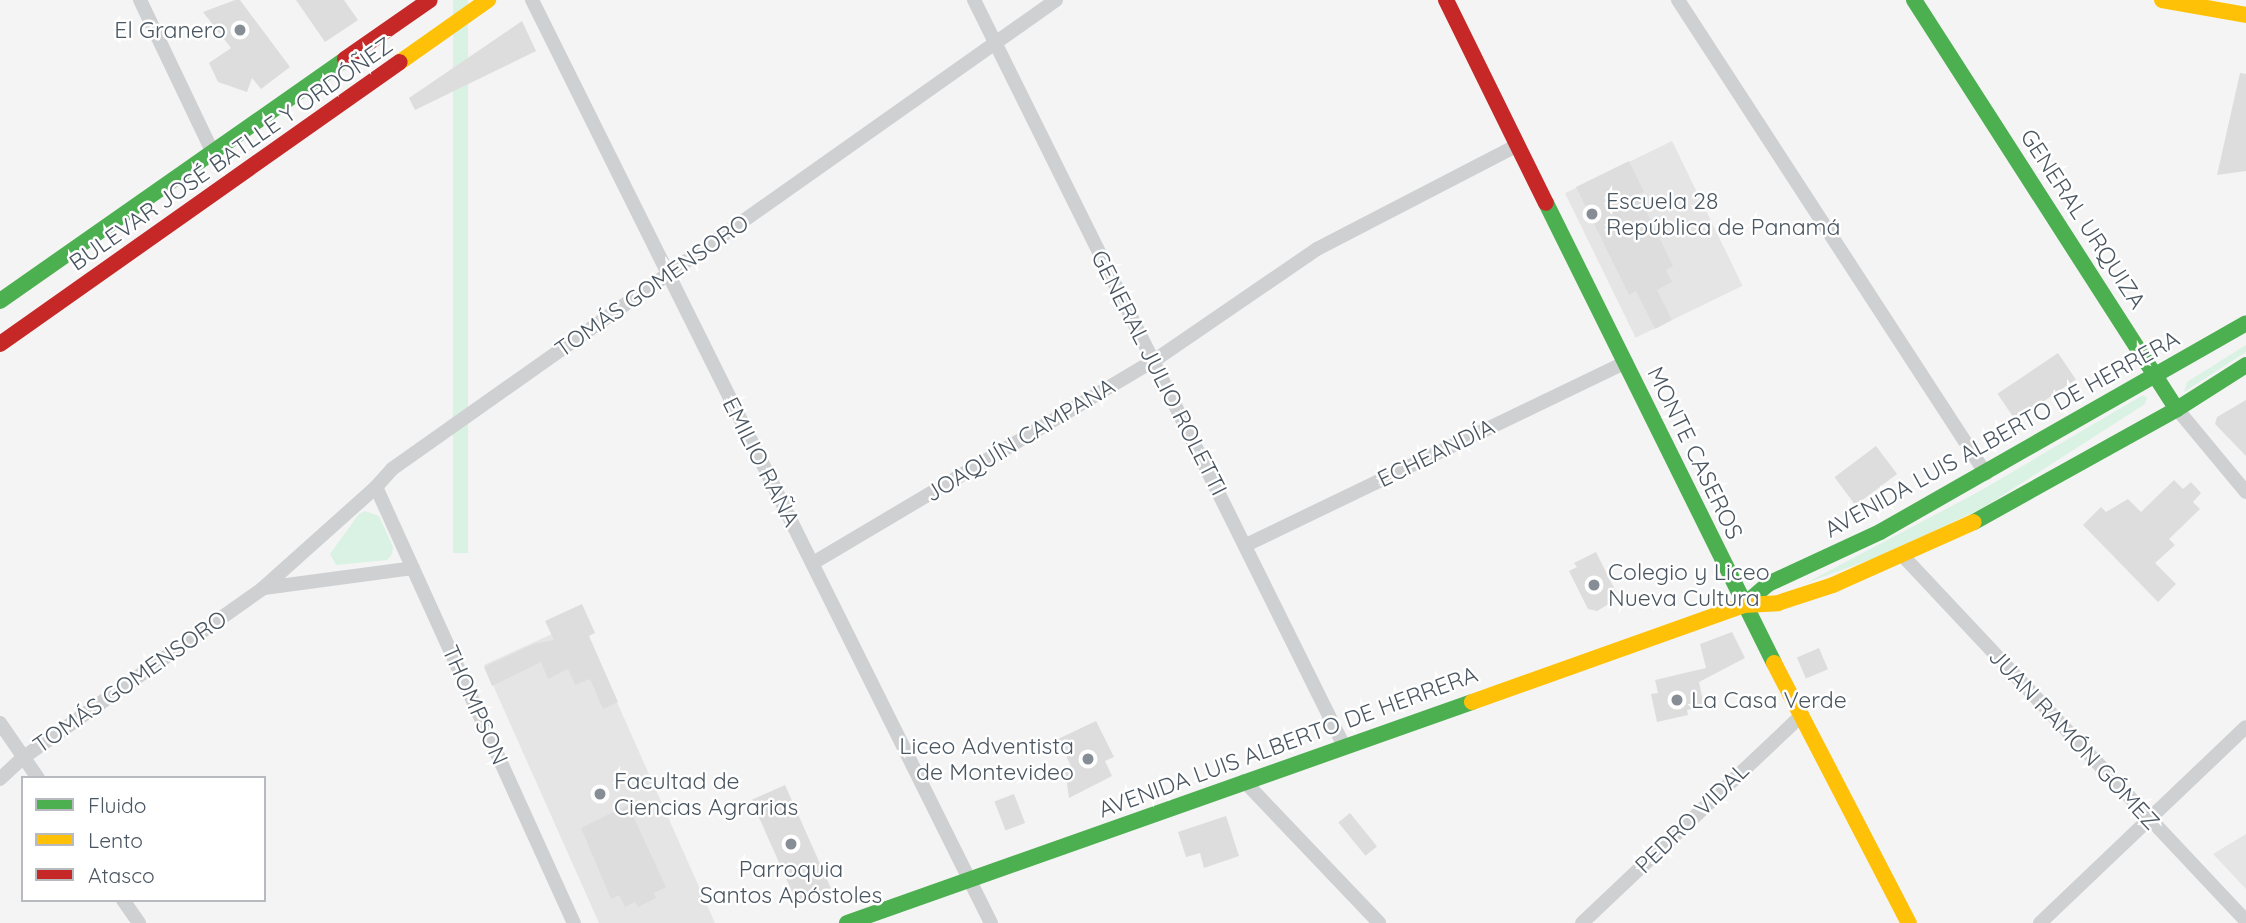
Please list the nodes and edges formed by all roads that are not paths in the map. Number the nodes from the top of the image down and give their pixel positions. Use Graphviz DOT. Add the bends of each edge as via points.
graph roads {
  1 [pos="141,0"];
  2 [pos="429,0"];
  3 [pos="488,0"];
  4 [pos="532,0"];
  5 [pos="974,0"];
  6 [pos="1056,0"];
  7 [pos="1446,0"];
  8 [pos="1678,0"];
  9 [pos="1914,0"];
  10 [pos="2162,0"];
  11 [pos="2246,15"];
  12 [pos="994,43"];
  13 [pos="1516,146"];
  14 [pos="212,151"];
  15 [pos="667,275"];
  16 [pos="0,301"];
  17 [pos="2246,323"];
  18 [pos="0,344"];
  19 [pos="1152,362"];
  20 [pos="1626,362"];
  21 [pos="2246,365"];
  22 [pos="2157,375"];
  23 [pos="2177,410"];
  24 [pos="1986,474"];
  25 [pos="376,487"];
  26 [pos="2246,492"];
  27 [pos="1246,545"];
  28 [pos="1903,556"];
  29 [pos="813,563"];
  30 [pos="413,568"];
  31 [pos="262,589"];
  32 [pos="1744,605"];
  33 [pos="1802,715"];
  34 [pos="0,723"];
  35 [pos="2246,727"];
  36 [pos="1344,747"];
  37 [pos="24,757"];
  38 [pos="37,776"];
  39 [pos="0,779"];
  40 [pos="1244,781"];
  41 [pos="2149,821"];
  42 [pos="968,880"];
  43 [pos="124,902"];
  44 [pos="2246,921"];
  45 [pos="139,923"];
  46 [pos="574,923"];
  47 [pos="847,923"];
  48 [pos="991,923"];
  49 [pos="1379,923"];
  50 [pos="1582,923"];
  51 [pos="1909,923"];
  52 [pos="2040,923"];
  1 -- 14 [label="street"];
  2 -- 14 [label="main road, BULEVAR JOSÉ BATLLE Y ORDÓÑEZ"];
  3 -- 18 [label="main road, BULEVAR JOSÉ BATLLE Y ORDÓÑEZ"];
  4 -- 15 [label="street, EMILIO RAÑA"];
  5 -- 12 [label="street, GENERAL JULIO ROLETTI"];
  6 -- 12 [label="street, TOMÁS GOMENSORO"];
  7 -- 13 [label="main road, MONTE CASEROS"];
  8 -- 24 [label="street"];
  9 -- 22 [label="main road, GENERAL URQUIZA"];
  10 -- 11 [label="main road"];
  12 -- 15 [label="street, TOMÁS GOMENSORO"];
  12 -- 19 [label="street, GENERAL JULIO ROLETTI"];
  13 -- 19 [label="street, JOAQUÍN CAMPANA" via="1317,249"];
  13 -- 20 [label="main road, MONTE CASEROS"];
  14 -- 16 [label="main road, BULEVAR JOSÉ BATLLE Y ORDÓÑEZ"];
  15 -- 25 [label="street, TOMÁS GOMENSORO" via="392,469"];
  15 -- 29 [label="street, EMILIO RAÑA"];
  17 -- 22 [label="main road, AVENIDA LUIS ALBERTO DE HERRERA"];
  19 -- 27 [label="street, GENERAL JULIO ROLETTI"];
  19 -- 29 [label="street, JOAQUÍN CAMPANA"];
  20 -- 27 [label="street, ECHEANDÍA"];
  20 -- 32 [label="main road, MONTE CASEROS"];
  21 -- 23 [label="main road, AVENIDA LUIS ALBERTO DE HERRERA"];
  22 -- 23 [label="main road, GENERAL URQUIZA"];
  22 -- 24 [label="main road, AVENIDA LUIS ALBERTO DE HERRERA"];
  23 -- 26 [label="street, GENERAL URQUIZA"];
  23 -- 28 [label="main road, AVENIDA LUIS ALBERTO DE HERRERA" via="1998,511"];
  24 -- 32 [label="main road, AVENIDA LUIS ALBERTO DE HERRERA" via="1880,532 1768,584"];
  25 -- 30 [label="street, THOMPSON"];
  25 -- 31 [label="street, TOMÁS GOMENSORO"];
  27 -- 36 [label="street, GENERAL JULIO ROLETTI"];
  28 -- 32 [label="main road, AVENIDA LUIS ALBERTO DE HERRERA" via="1778,603"];
  28 -- 41 [label="street, JUAN RAMÓN GÓMEZ"];
  29 -- 42 [label="street, EMILIO RAÑA"];
  30 -- 31 [label="street, TOMÁS GOMENSORO"];
  30 -- 46 [label="street, THOMPSON"];
  31 -- 37 [label="street, TOMÁS GOMENSORO"];
  32 -- 33 [label="main road, MONTE CASEROS"];
  32 -- 36 [label="main road, AVENIDA LUIS ALBERTO DE HERRERA"];
  33 -- 50 [label="street, PEDRO VIDAL"];
  33 -- 51 [label="main road, MONTE CASEROS"];
  34 -- 37 [label="street"];
  35 -- 41 [label="street"];
  36 -- 40 [label="main road, AVENIDA LUIS ALBERTO DE HERRERA"];
  37 -- 38 [label="street"];
  37 -- 39 [label="street, TOMÁS GOMENSORO"];
  40 -- 42 [label="main road, AVENIDA LUIS ALBERTO DE HERRERA"];
  40 -- 49 [label="street"];
  41 -- 44 [label="street, JUAN RAMÓN GÓMEZ"];
  41 -- 52 [label="street"];
  42 -- 47 [label="main road, AVENIDA LUIS ALBERTO DE HERRERA"];
  42 -- 48 [label="street, EMILIO RAÑA"];
  43 -- 45 [label="street"];
}
